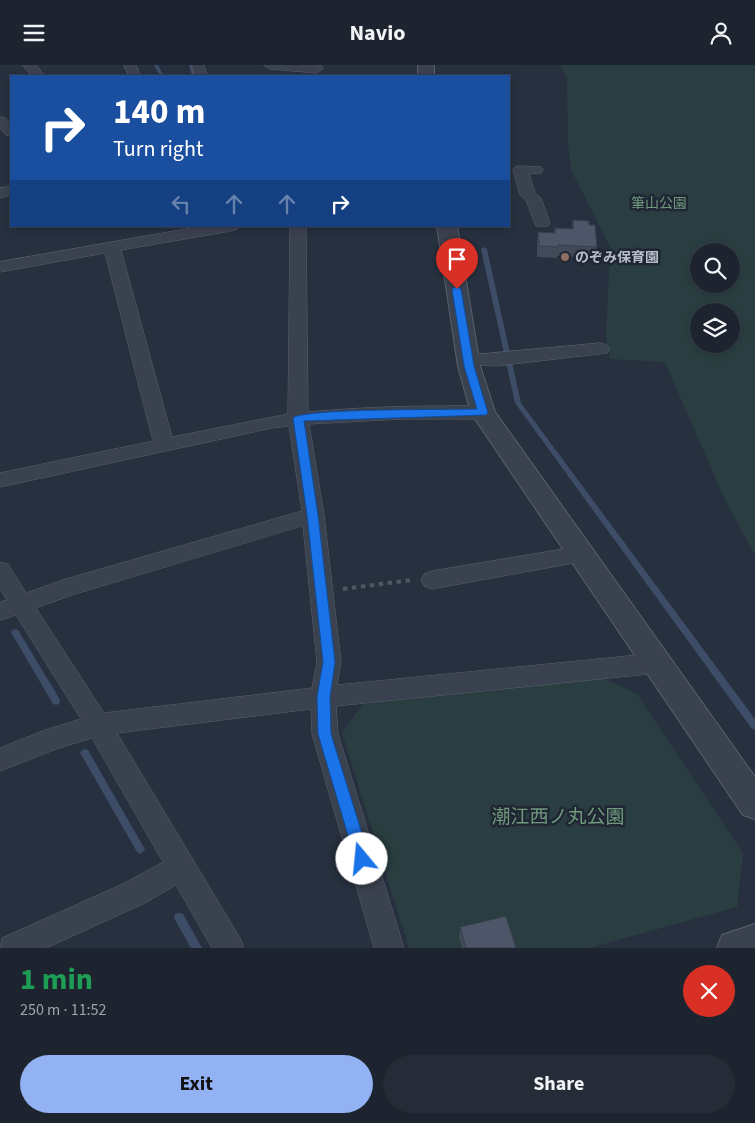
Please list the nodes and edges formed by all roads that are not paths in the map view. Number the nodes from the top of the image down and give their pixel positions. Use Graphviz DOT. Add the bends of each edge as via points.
graph roads {
  1 [pos="28,65"];
  2 [pos="270,65"];
  3 [pos="317,69"];
  4 [pos="297,70"];
  5 [pos="38,75"];
  6 [pos="0,121"];
  7 [pos="10,132"];
  8 [pos="536,170"];
  9 [pos="527,193"];
  10 [pos="510,194"];
  11 [pos="542,223"];
  12 [pos="226,227"];
  13 [pos="298,227"];
  14 [pos="447,227"];
  15 [pos="112,247"];
  16 [pos="0,267"];
  17 [pos="601,349"];
  18 [pos="468,360"];
  19 [pos="483,413"];
  20 [pos="298,418"];
  21 [pos="164,445"];
  22 [pos="0,480"];
  23 [pos="313,515"];
  24 [pos="582,554"];
  25 [pos="0,570"];
  26 [pos="432,580"];
  27 [pos="11,607"];
  28 [pos="658,663"];
  29 [pos="323,697"];
  30 [pos="98,725"];
  31 [pos="0,760"];
  32 [pos="755,804"];
  33 [pos="180,867"];
  34 [pos="755,942"];
  35 [pos="13,948"];
  36 [pos="229,948"];
  37 [pos="389,948"];
  38 [pos="735,948"];
  1 -- 5 [label="street"];
  2 -- 4 [label="street"];
  3 -- 4 [label="street"];
  6 -- 7 [label="street"];
  8 -- 9 [label="street" via="520,171"];
  9 -- 10 [label="street"];
  9 -- 11 [label="street" via="533,198"];
  12 -- 15 [label="street"];
  13 -- 20 [label="street"];
  14 -- 18 [label="street"];
  15 -- 16 [label="street"];
  15 -- 21 [label="street"];
  17 -- 18 [label="street"];
  18 -- 19 [label="street"];
  19 -- 20 [label="street"];
  19 -- 24 [label="street"];
  20 -- 21 [label="street"];
  20 -- 23 [label="street"];
  21 -- 22 [label="street"];
  23 -- 27 [label="street"];
  23 -- 29 [label="street" via="329,662"];
  24 -- 26 [label="street"];
  24 -- 28 [label="street"];
  25 -- 27 [label="street"];
  27 -- 30 [label="street"];
  28 -- 29 [label="street"];
  28 -- 32 [label="street"];
  29 -- 30 [label="street"];
  29 -- 37 [label="street" via="324,734"];
  30 -- 31 [label="street" via="54,738"];
  30 -- 33 [label="street"];
  33 -- 35 [label="street" via="135,893"];
  33 -- 36 [label="street"];
  34 -- 38 [label="street"];
}
